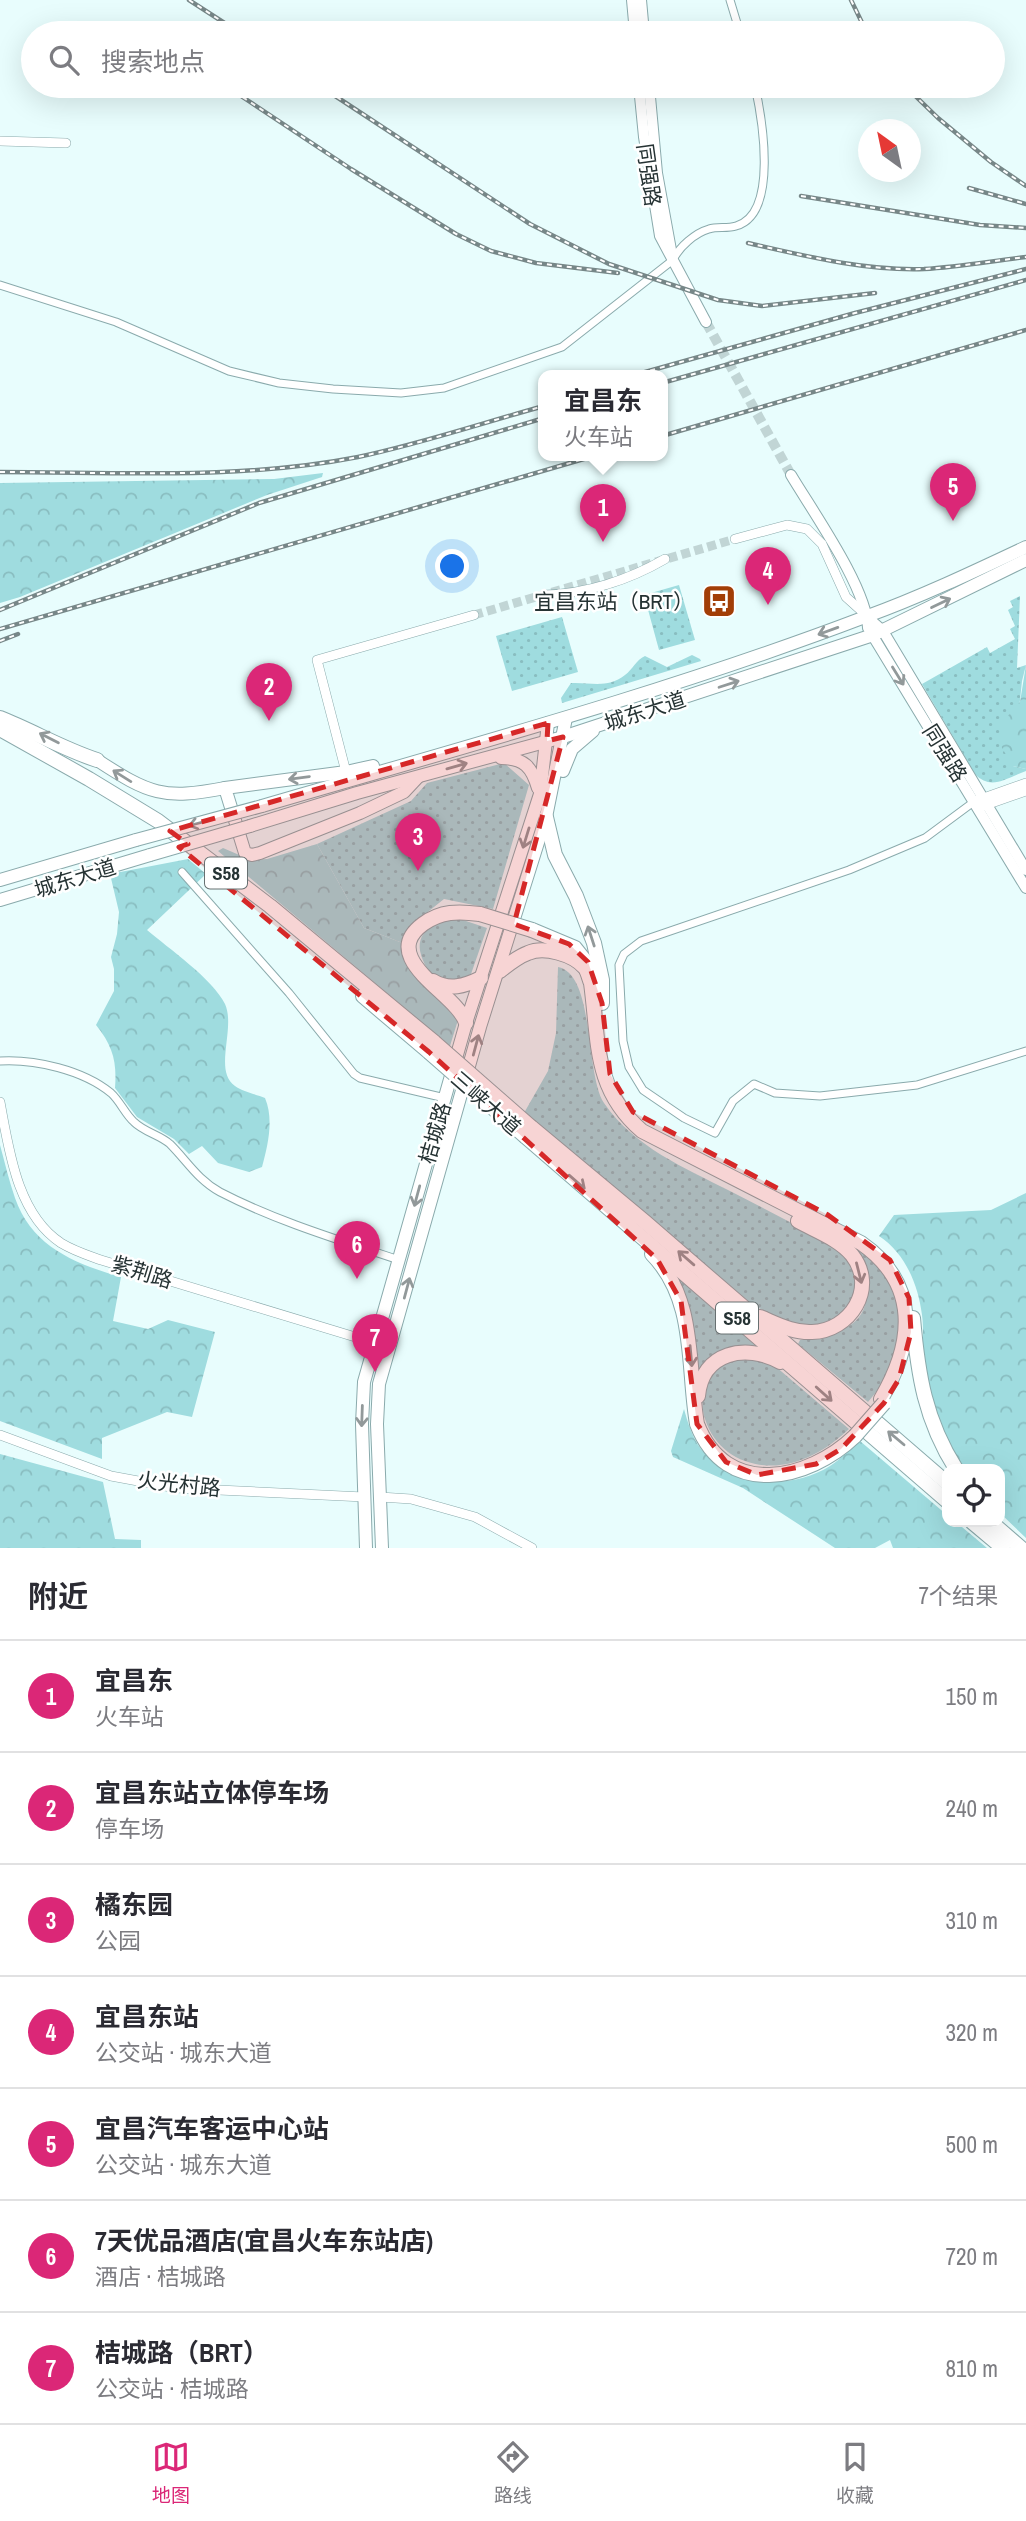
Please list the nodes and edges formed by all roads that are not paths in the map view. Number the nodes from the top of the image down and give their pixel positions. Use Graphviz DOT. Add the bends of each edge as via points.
graph roads {
  1 [pos="632,0"];
  2 [pos="641,0"];
  3 [pos="730,0"];
  4 [pos="634,21"];
  5 [pos="643,21"];
  6 [pos="736,21"];
  7 [pos="640,98"];
  8 [pos="650,98"];
  9 [pos="758,98"];
  10 [pos="0,141"];
  11 [pos="66,143"];
  12 [pos="673,260"];
  13 [pos="0,285"];
  14 [pos="706,322"];
  15 [pos="791,475"];
  16 [pos="1026,538"];
  17 [pos="735,539"];
  18 [pos="1026,547"];
  19 [pos="664,559"];
  20 [pos="1026,560"];
  21 [pos="1026,566"];
  22 [pos="976,570"];
  23 [pos="985,582"];
  24 [pos="544,595"];
  25 [pos="474,615"];
  26 [pos="867,617"];
  27 [pos="878,633"];
  28 [pos="0,718"];
  29 [pos="565,718"];
  30 [pos="548,723"];
  31 [pos="604,724"];
  32 [pos="0,729"];
  33 [pos="509,734"];
  34 [pos="564,737"];
  35 [pos="0,740"];
  36 [pos="547,741"];
  37 [pos="486,758"];
  38 [pos="97,760"];
  39 [pos="346,772"];
  40 [pos="418,777"];
  41 [pos="1026,783"];
  42 [pos="225,788"];
  43 [pos="1026,791"];
  44 [pos="540,794"];
  45 [pos="981,803"];
  46 [pos="546,817"];
  47 [pos="1026,870"];
  48 [pos="182,872"];
  49 [pos="0,880"];
  50 [pos="1026,888"];
  51 [pos="0,900"];
  52 [pos="480,916"];
  53 [pos="531,932"];
  54 [pos="586,969"];
  55 [pos="500,971"];
  56 [pos="481,978"];
  57 [pos="602,1003"];
  58 [pos="466,1023"];
  59 [pos="432,1047"];
  60 [pos="1026,1051"];
  61 [pos="0,1061"];
  62 [pos="445,1098"];
  63 [pos="0,1102"];
  64 [pos="642,1131"];
  65 [pos="528,1132"];
  66 [pos="614,1215"];
  67 [pos="860,1234"];
  68 [pos="399,1260"];
  69 [pos="743,1309"];
  70 [pos="375,1343"];
  71 [pos="799,1372"];
  72 [pos="883,1401"];
  73 [pos="853,1434"];
  74 [pos="0,1435"];
  75 [pos="953,1464"];
  76 [pos="942,1479"];
  77 [pos="942,1496"];
  78 [pos="365,1497"];
  79 [pos="380,1497"];
  80 [pos="978,1527"];
  81 [pos="997,1527"];
  82 [pos="366,1548"];
  83 [pos="382,1548"];
  84 [pos="532,1548"];
  85 [pos="1003,1548"];
  86 [pos="1021,1548"];
  1 -- 4 [label="main road"];
  2 -- 5 [label="main road"];
  3 -- 6 [label="street"];
  7 -- 12 [label="main road, 同强路" via="656,222"];
  8 -- 12 [label="main road, 同强路" via="657,173"];
  9 -- 12 [label="street" via="765,162 759,201 751,217 737,226 707,229 678,249"];
  10 -- 11 [label="street"];
  12 -- 13 [label="street" via="562,347 444,388 401,393 279,383 229,371 116,322"];
  12 -- 14 [label="main road, 同强路"];
  15 -- 26 [label="main road, 同强路" via="857,587"];
  16 -- 22 [label="main road"];
  17 -- 26 [label="street" via="787,525 800,526 822,544 846,597"];
  18 -- 22 [label="main road, 城东大道"];
  19 -- 24 [label="street" via="638,575 568,595"];
  20 -- 23 [label="main road, 城东大道"];
  21 -- 23 [label="main road"];
  22 -- 26 [label="main road, 城东大道"];
  27 -- 23 [label="main road, 城东大道, one-way"];
  25 -- 39 [label="street" via="317,660"];
  26 -- 27 [label="main road, 同强路" via="868,628"];
  26 -- 29 [label="main road, 城东大道, one-way"];
  31 -- 27 [label="main road, 城东大道, one-way"];
  27 -- 45 [label="main road, 同强路"];
  38 -- 28 [label="highway, one-way"];
  29 -- 30 [label="main road, 城东大道"];
  29 -- 34 [label="main road, 桔城路"];
  30 -- 33 [label="main road, 城东大道"];
  30 -- 36 [label="main road, 桔城路"];
  31 -- 34 [label="main road, 城东大道"];
  31 -- 46 [label="main road" via="572,749"];
  32 -- 59 [label="highway, 三峡大道 / S58" via="158,821 270,906"];
  33 -- 39 [label="main road"];
  33 -- 49 [label="main road, 城东大道, one-way, bridge"];
  34 -- 36 [label="main road, 城东大道"];
  34 -- 46 [label="main road, 桔城路"];
  35 -- 59 [label="highway, 三峡大道 / S58" via="152,827"];
  36 -- 37 [label="main road, 城东大道"];
  36 -- 44 [label="main road, 桔城路"];
  40 -- 37 [label="main road, 城东大道, one-way"];
  37 -- 44 [label="main road" via="523,761 531,767"];
  42 -- 38 [label="main road, one-way" via="161,794"];
  39 -- 42 [label="main road, one-way"];
  40 -- 42 [label="main road" via="404,792 360,813 252,855 245,853"];
  40 -- 51 [label="main road, 城东大道, bridge"];
  41 -- 45 [label="street"];
  43 -- 45 [label="street"];
  44 -- 56 [label="main road, 桔城路, one-way"];
  45 -- 47 [label="main road, 同强路"];
  45 -- 50 [label="main road, 同强路"];
  45 -- 60 [label="street" via="925,838 849,870 641,941 624,954 619,965 624,1041 629,1067 643,1090 715,1133 733,1101 754,1084 775,1093 820,1096 918,1085"];
  46 -- 55 [label="main road, 桔城路"];
  57 -- 46 [label="highway, one-way" via="594,943 555,856"];
  48 -- 62 [label="street" via="354,1074"];
  52 -- 53 [label="highway, bridge"];
  52 -- 56 [label="highway" via="435,920 418,934 414,949 418,964 439,985 454,987"];
  52 -- 58 [label="highway" via="446,912 415,931 410,944 416,968 462,1013"];
  53 -- 54 [label="highway" via="569,948"];
  53 -- 57 [label="highway" via="569,944 584,956"];
  54 -- 55 [label="highway" via="561,954 540,950 513,960"];
  54 -- 64 [label="highway" via="604,1079 621,1109"];
  79 -- 55 [label="main road, 桔城路, one-way" via="379,1384"];
  56 -- 58 [label="main road, 桔城路"];
  57 -- 67 [label="highway" via="610,1074 634,1112 647,1123"];
  58 -- 62 [label="main road, 桔城路"];
  59 -- 65 [label="highway, 三峡大道 / S58, bridge"];
  61 -- 68 [label="street" via="45,1064 92,1081 112,1095 132,1121 167,1141 201,1181 306,1228"];
  62 -- 68 [label="main road, 桔城路, one-way"];
  63 -- 70 [label="street, 紫荆路" via="28,1205 59,1242 101,1260"];
  64 -- 69 [label="highway, one-way" via="720,1180 842,1245 859,1266 859,1301 843,1323 828,1330 799,1332"];
  64 -- 72 [label="highway" via="861,1243 886,1265 907,1314 905,1344"];
  65 -- 66 [label="highway, 三峡大道 / S58, one-way"];
  69 -- 65 [label="highway, 三峡大道 / S58, one-way" via="645,1222"];
  66 -- 71 [label="highway, 三峡大道 / S58"];
  66 -- 73 [label="highway, one-way" via="657,1259 676,1290 690,1343 697,1424 712,1450 747,1473 780,1475 827,1459"];
  67 -- 72 [label="highway" via="890,1260 909,1298 907,1356"];
  67 -- 75 [label="highway" via="892,1258 903,1277 911,1298 925,1405"];
  68 -- 70 [label="main road, 桔城路"];
  76 -- 69 [label="highway, 三峡大道 / S58, one-way"];
  70 -- 78 [label="main road, 桔城路, one-way" via="364,1382"];
  71 -- 73 [label="highway" via="750,1351 723,1357 706,1373 698,1391 699,1415 710,1439 737,1463 781,1470 819,1457"];
  71 -- 77 [label="highway, 三峡大道 / S58, one-way"];
  72 -- 73 [label="highway, bridge"];
  74 -- 78 [label="street, 火光村路" via="111,1476 176,1488"];
  78 -- 82 [label="main road, 桔城路"];
  79 -- 83 [label="main road, 桔城路"];
  79 -- 84 [label="street" via="411,1499 475,1517"];
  80 -- 85 [label="highway"];
  81 -- 86 [label="highway"];
}
